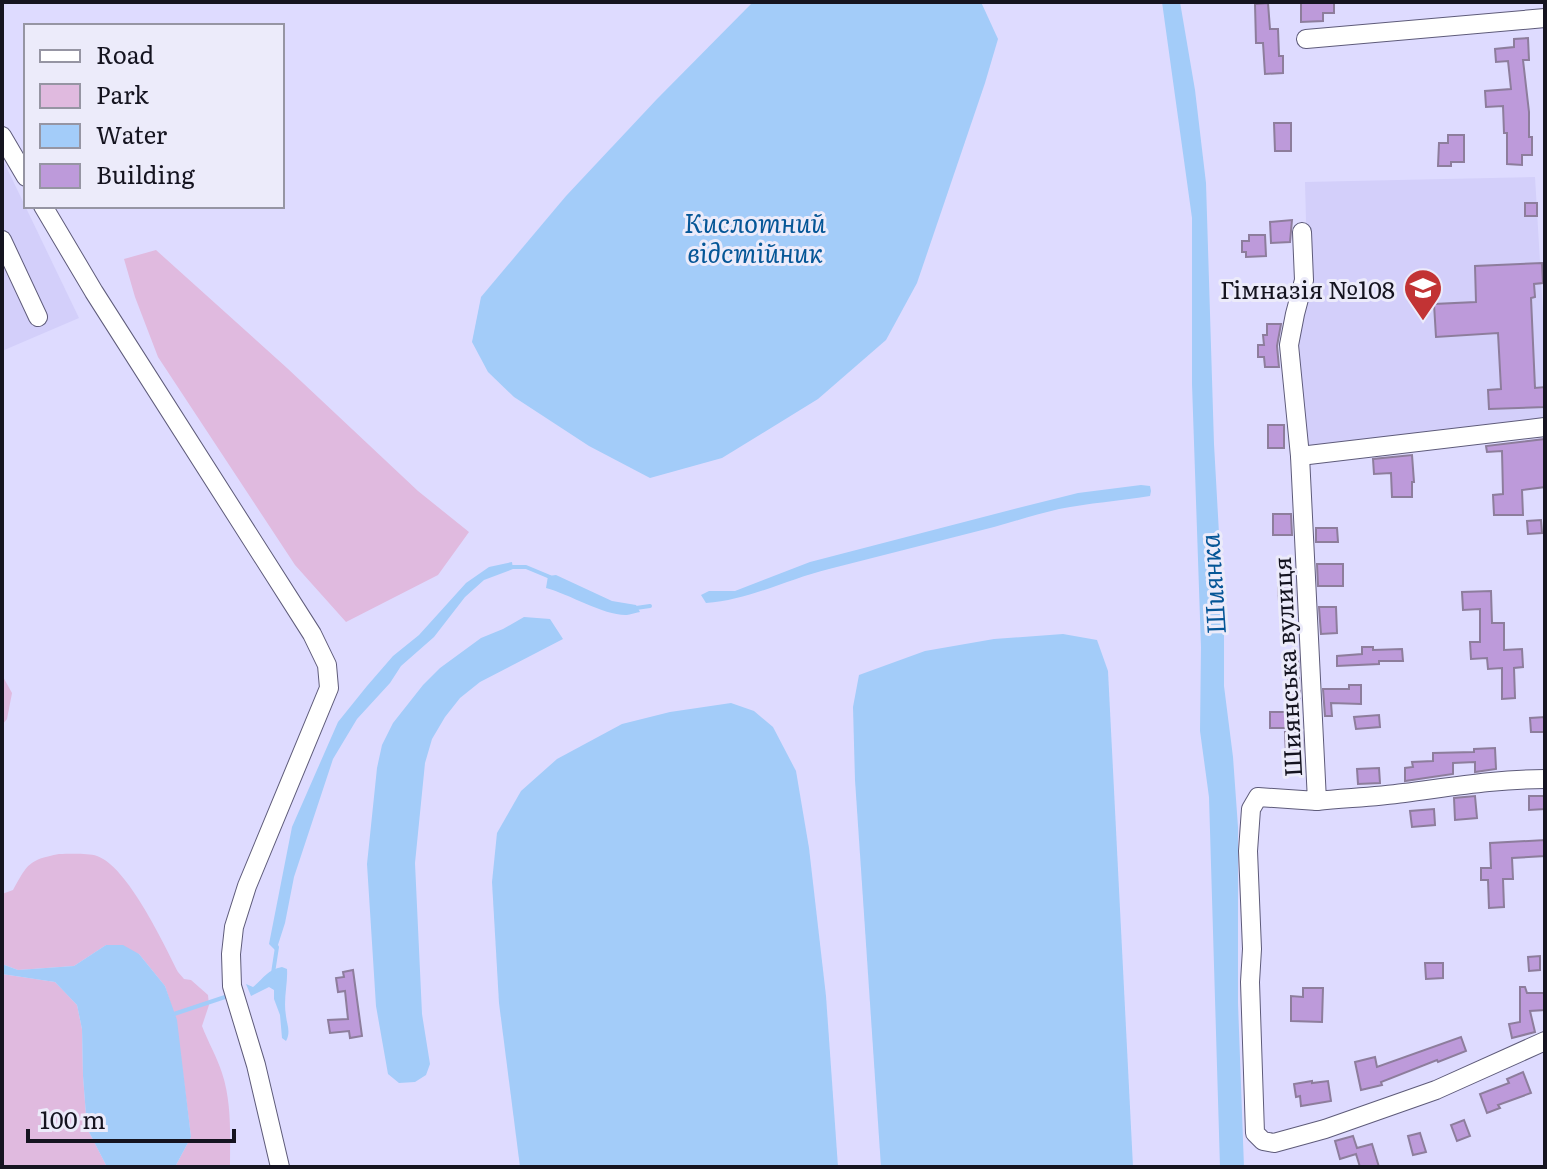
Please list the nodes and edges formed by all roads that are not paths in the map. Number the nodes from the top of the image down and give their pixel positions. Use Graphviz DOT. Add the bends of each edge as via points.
graph roads {
  1 [pos="1545,18"];
  2 [pos="1306,39"];
  3 [pos="2,136"];
  4 [pos="24,174"];
  5 [pos="44,208"];
  6 [pos="1302,232"];
  7 [pos="2,240"];
  8 [pos="38,317"];
  9 [pos="1545,427"];
  10 [pos="1300,456"];
  11 [pos="1545,779"];
  12 [pos="1317,801"];
  13 [pos="1545,1041"];
  14 [pos="280,1167"];
  1 -- 2 [label="street"];
  3 -- 4 [label="street"];
  5 -- 14 [label="street" via="327,665 329,688 247,886 232,940 232,986"];
  6 -- 10 [label="street, Шиянська вулиця" via="1304,280 1289,345"];
  7 -- 8 [label="street"];
  9 -- 10 [label="street"];
  10 -- 12 [label="street, Шиянська вулиця"];
  11 -- 12 [label="street"];
  12 -- 13 [label="street, Шиянська вулиця" via="1258,797 1251,809 1255,1133 1274,1143 1325,1129 1436,1090"];
}
